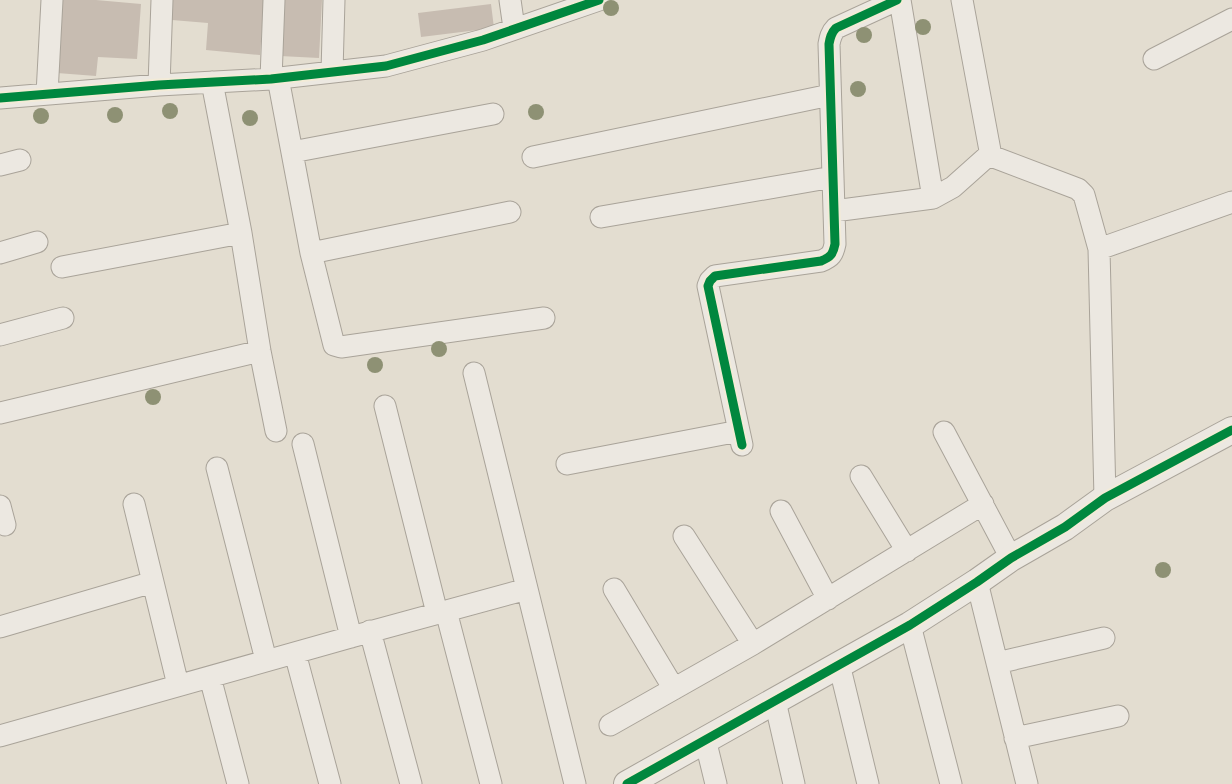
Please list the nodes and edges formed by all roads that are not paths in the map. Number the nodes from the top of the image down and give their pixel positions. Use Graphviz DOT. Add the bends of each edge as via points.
graph roads {
  1 [pos="52,0"];
  2 [pos="162,0"];
  3 [pos="274,0"];
  4 [pos="334,0"];
  5 [pos="510,0"];
  6 [pos="599,0"];
  7 [pos="898,0"];
  8 [pos="962,0"];
  9 [pos="1232,20"];
  10 [pos="514,28"];
  11 [pos="1154,59"];
  12 [pos="332,72"];
  13 [pos="274,79"];
  14 [pos="212,82"];
  15 [pos="159,85"];
  16 [pos="47,94"];
  17 [pos="830,95"];
  18 [pos="0,98"];
  19 [pos="493,114"];
  20 [pos="292,152"];
  21 [pos="990,154"];
  22 [pos="533,157"];
  23 [pos="833,177"];
  24 [pos="933,198"];
  25 [pos="1232,202"];
  26 [pos="834,211"];
  27 [pos="510,212"];
  28 [pos="601,217"];
  29 [pos="241,234"];
  30 [pos="37,242"];
  31 [pos="1099,249"];
  32 [pos="0,253"];
  33 [pos="311,253"];
  34 [pos="62,267"];
  35 [pos="63,318"];
  36 [pos="544,318"];
  37 [pos="0,335"];
  38 [pos="260,351"];
  39 [pos="474,373"];
  40 [pos="385,406"];
  41 [pos="0,413"];
  42 [pos="1232,430"];
  43 [pos="276,431"];
  44 [pos="944,432"];
  45 [pos="303,444"];
  46 [pos="567,464"];
  47 [pos="217,468"];
  48 [pos="861,476"];
  49 [pos="1105,498"];
  50 [pos="134,504"];
  51 [pos="983,504"];
  52 [pos="781,511"];
  53 [pos="684,536"];
  54 [pos="907,550"];
  55 [pos="1011,558"];
  56 [pos="153,582"];
  57 [pos="977,582"];
  58 [pos="527,589"];
  59 [pos="614,589"];
  60 [pos="828,598"];
  61 [pos="442,612"];
  62 [pos="910,625"];
  63 [pos="0,627"];
  64 [pos="361,634"];
  65 [pos="1104,638"];
  66 [pos="753,644"];
  67 [pos="295,652"];
  68 [pos="266,660"];
  69 [pos="997,663"];
  70 [pos="839,664"];
  71 [pos="210,677"];
  72 [pos="178,685"];
  73 [pos="674,689"];
  74 [pos="775,701"];
  75 [pos="1118,716"];
  76 [pos="610,725"];
  77 [pos="0,736"];
  78 [pos="1015,738"];
  79 [pos="705,739"];
  80 [pos="238,784"];
  81 [pos="330,784"];
  82 [pos="411,784"];
  83 [pos="490,784"];
  84 [pos="574,784"];
  85 [pos="627,784"];
  86 [pos="716,784"];
  87 [pos="794,784"];
  88 [pos="868,784"];
  89 [pos="951,784"];
  90 [pos="1027,784"];
  1 -- 16 [label="street"];
  2 -- 15 [label="street"];
  3 -- 13 [label="street"];
  4 -- 12 [label="street"];
  5 -- 10 [label="street"];
  6 -- 10 [label="street"];
  7 -- 17 [label="street" via="832,32"];
  7 -- 24 [label="street"];
  8 -- 21 [label="street"];
  9 -- 11 [label="street"];
  10 -- 12 [label="street" via="387,66"];
  12 -- 13 [label="street"];
  13 -- 14 [label="street"];
  13 -- 20 [label="street"];
  14 -- 15 [label="street"];
  14 -- 29 [label="street"];
  15 -- 16 [label="street"];
  16 -- 18 [label="street"];
  17 -- 22 [label="street"];
  17 -- 23 [label="street"];
  19 -- 20 [label="street"];
  20 -- 33 [label="street"];
  21 -- 24 [label="street" via="953,187"];
  21 -- 31 [label="street" via="1082,192"];
  23 -- 26 [label="street"];
  23 -- 28 [label="street"];
  24 -- 26 [label="street"];
  25 -- 31 [label="street"];
  26 -- 46 [label="street" via="835,244 828,258 716,276 710,281 741,438"];
  27 -- 33 [label="street"];
  29 -- 34 [label="street"];
  29 -- 38 [label="street"];
  30 -- 32 [label="street"];
  31 -- 49 [label="street"];
  33 -- 36 [label="street" via="334,345 341,347"];
  35 -- 37 [label="street"];
  38 -- 41 [label="street"];
  38 -- 43 [label="street"];
  39 -- 58 [label="street"];
  40 -- 61 [label="street"];
  42 -- 49 [label="street"];
  44 -- 51 [label="street"];
  45 -- 64 [label="street"];
  47 -- 68 [label="street"];
  48 -- 54 [label="street"];
  49 -- 55 [label="street"];
  50 -- 56 [label="street"];
  51 -- 54 [label="street"];
  51 -- 55 [label="street"];
  52 -- 60 [label="street"];
  53 -- 66 [label="street"];
  54 -- 60 [label="street"];
  55 -- 57 [label="street"];
  56 -- 63 [label="street"];
  56 -- 72 [label="street"];
  57 -- 62 [label="street"];
  57 -- 69 [label="street"];
  58 -- 61 [label="street"];
  58 -- 84 [label="street"];
  59 -- 73 [label="street"];
  60 -- 66 [label="street"];
  61 -- 64 [label="street"];
  61 -- 83 [label="street"];
  62 -- 70 [label="street"];
  62 -- 89 [label="street"];
  64 -- 67 [label="street"];
  64 -- 82 [label="street"];
  65 -- 69 [label="street"];
  66 -- 73 [label="street"];
  67 -- 68 [label="street"];
  67 -- 81 [label="street"];
  68 -- 71 [label="street"];
  69 -- 78 [label="street"];
  70 -- 74 [label="street"];
  70 -- 88 [label="street"];
  71 -- 72 [label="street"];
  71 -- 80 [label="street"];
  72 -- 77 [label="street"];
  73 -- 76 [label="street"];
  74 -- 79 [label="street"];
  74 -- 87 [label="street"];
  75 -- 78 [label="street"];
  78 -- 90 [label="street"];
  79 -- 85 [label="street"];
  79 -- 86 [label="street"];
}
